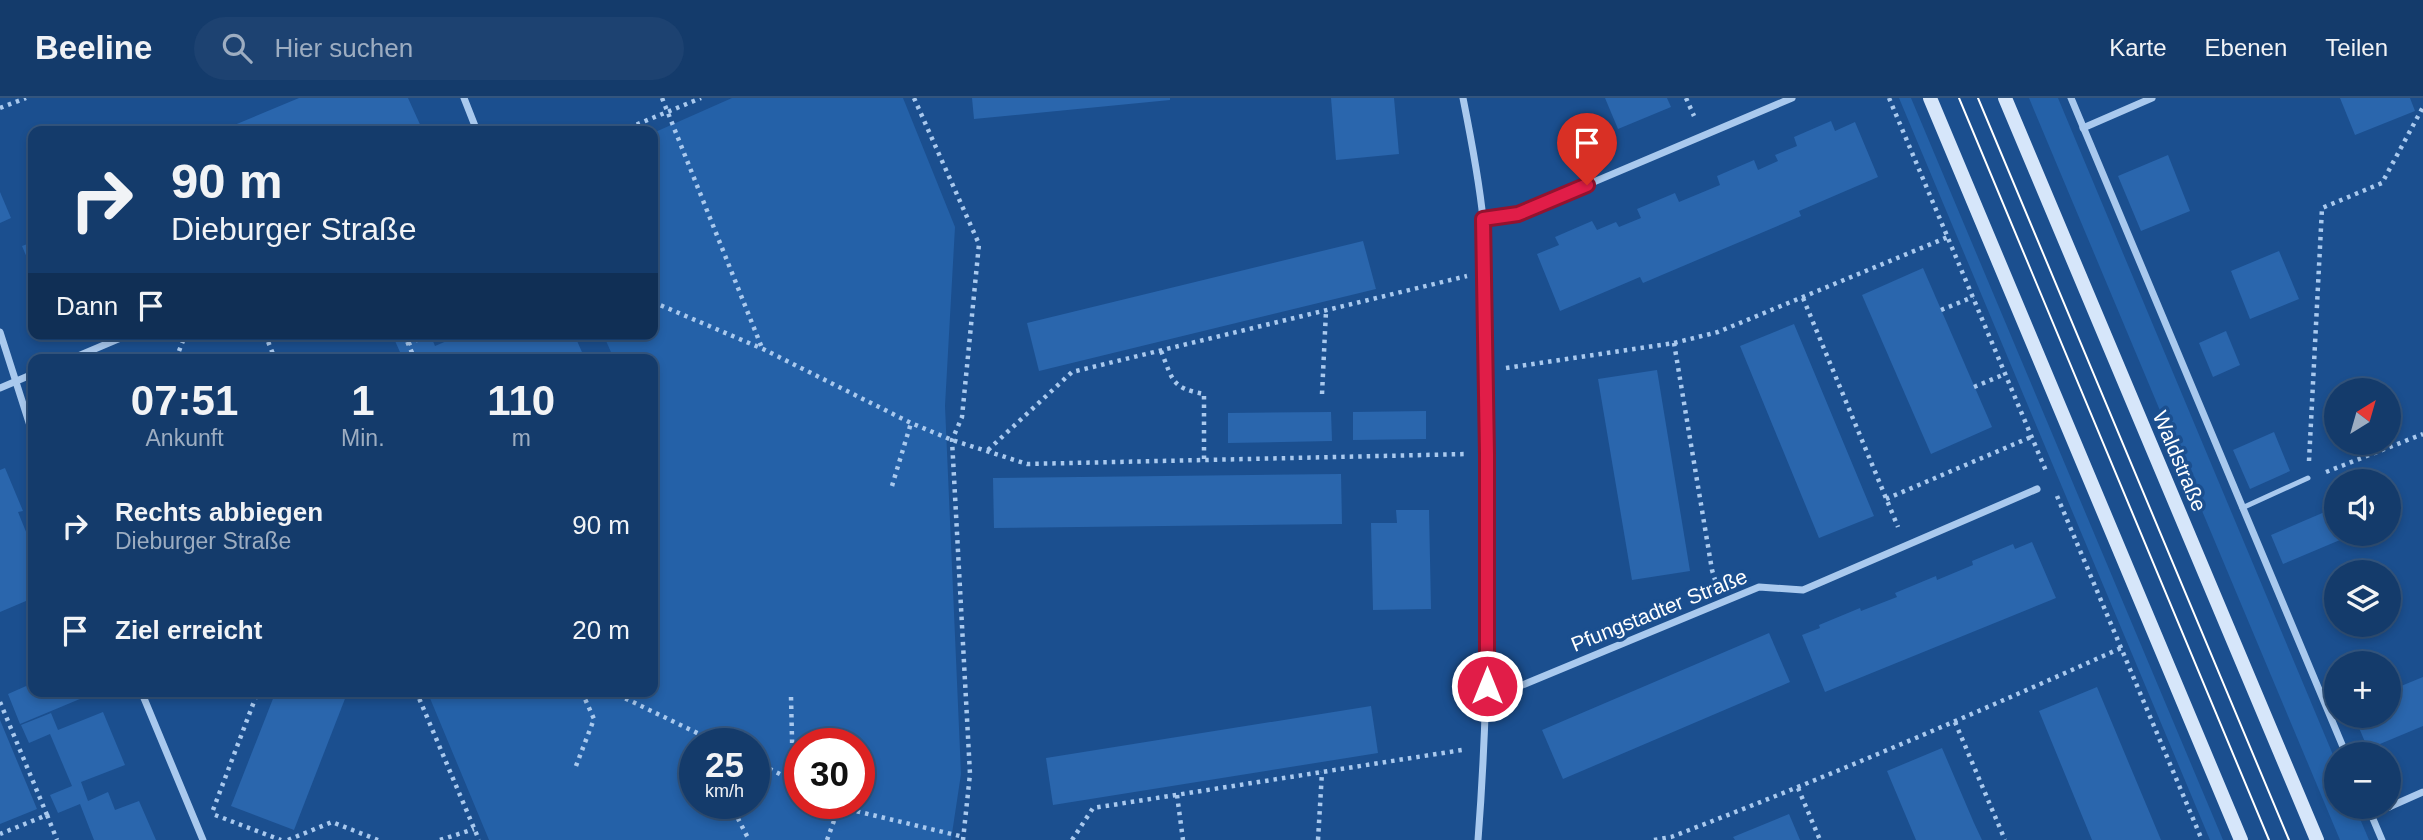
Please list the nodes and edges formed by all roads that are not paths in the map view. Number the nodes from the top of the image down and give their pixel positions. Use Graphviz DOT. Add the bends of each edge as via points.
graph roads {
  1 [pos="464,98"];
  2 [pos="1463,98"];
  3 [pos="1792,98"];
  4 [pos="1930,98"];
  5 [pos="2005,98"];
  6 [pos="2071,98"];
  7 [pos="2152,98"];
  8 [pos="475,126"];
  9 [pos="2083,128"];
  10 [pos="1483,219"];
  11 [pos="0,332"];
  12 [pos="116,340"];
  13 [pos="83,354"];
  14 [pos="28,376"];
  15 [pos="16,381"];
  16 [pos="0,388"];
  17 [pos="28,419"];
  18 [pos="2308,478"];
  19 [pos="2037,489"];
  20 [pos="2242,508"];
  21 [pos="1487,686"];
  22 [pos="143,697"];
  23 [pos="2341,742"];
  24 [pos="2423,792"];
  25 [pos="2401,802"];
  26 [pos="2373,819"];
  27 [pos="203,840"];
  28 [pos="1478,840"];
  29 [pos="2241,840"];
  30 [pos="2317,840"];
  31 [pos="2382,840"];
  1 -- 8 [label="street"];
  2 -- 10 [label="street"];
  3 -- 10 [label="street" via="1518,214"];
  4 -- 29 [label="main road"];
  5 -- 30 [label="main road, Waldstraße"];
  6 -- 9 [label="street, Waldstraße"];
  7 -- 9 [label="street"];
  9 -- 20 [label="street, Waldstraße"];
  10 -- 21 [label="street"];
  11 -- 15 [label="street"];
  12 -- 13 [label="street"];
  14 -- 15 [label="street"];
  15 -- 16 [label="street"];
  15 -- 17 [label="street"];
  18 -- 20 [label="lane"];
  19 -- 21 [label="street, Pfungstadter Straße" via="1803,590 1759,587 1520,686"];
  20 -- 23 [label="street, Waldstraße"];
  21 -- 28 [label="street"];
  22 -- 27 [label="street"];
  24 -- 25 [label="street"];
  26 -- 31 [label="street"];
}
